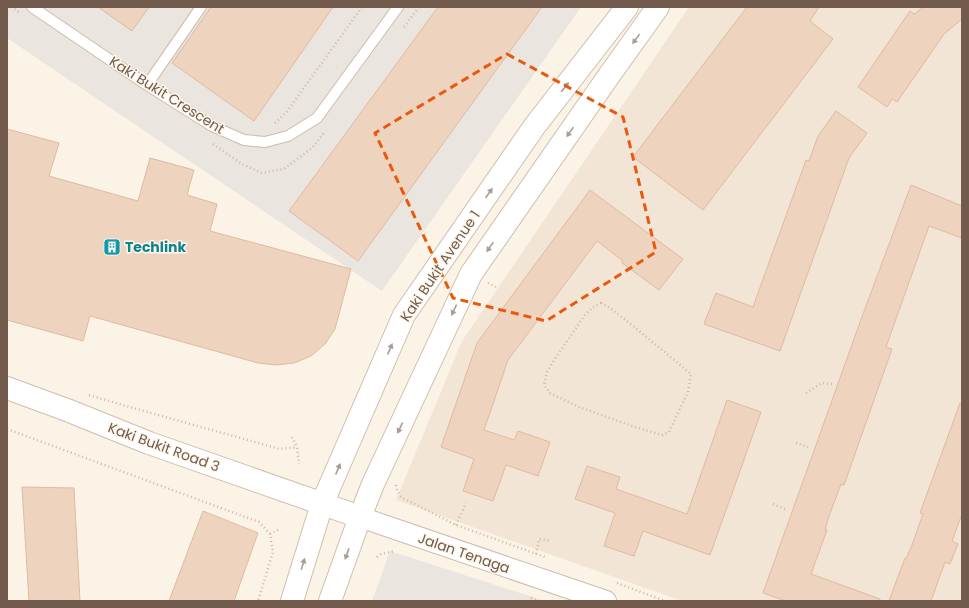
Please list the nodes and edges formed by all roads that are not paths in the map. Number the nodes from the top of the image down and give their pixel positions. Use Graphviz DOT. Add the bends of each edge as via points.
graph roads {
  1 [pos="32,7"];
  2 [pos="201,7"];
  3 [pos="398,7"];
  4 [pos="627,7"];
  5 [pos="658,7"];
  6 [pos="147,85"];
  7 [pos="7,388"];
  8 [pos="322,504"];
  9 [pos="360,517"];
  10 [pos="292,601"];
  11 [pos="330,601"];
  12 [pos="606,601"];
  1 -- 6 [label="lane, Kaki Bukit Crescent"];
  2 -- 6 [label="lane"];
  3 -- 6 [label="lane, Kaki Bukit Crescent" via="317,118 288,136 265,142 244,140 212,126"];
  8 -- 4 [label="main road, Kaki Bukit Avenue 1, one-way" via="404,315 534,127"];
  5 -- 9 [label="main road, one-way" via="471,274"];
  7 -- 8 [label="main road, Kaki Bukit Road 3" via="149,443"];
  8 -- 9 [label="main road, Jalan Tenaga"];
  10 -- 8 [label="main road, Kaki Bukit Avenue 1, one-way"];
  9 -- 11 [label="main road, one-way"];
  9 -- 12 [label="street, Jalan Tenaga"];
}
